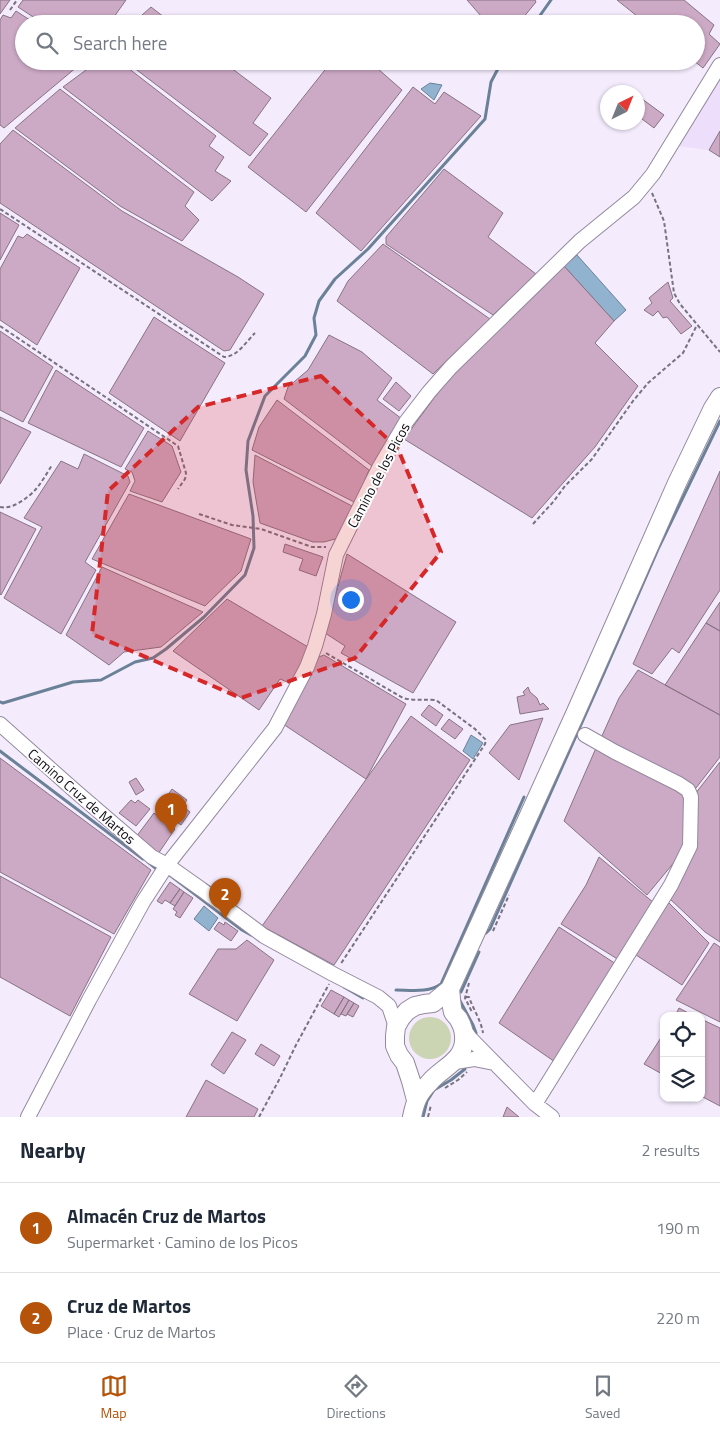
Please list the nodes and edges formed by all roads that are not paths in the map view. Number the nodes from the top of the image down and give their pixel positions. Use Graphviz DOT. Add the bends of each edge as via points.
graph roads {
  1 [pos="720,65"];
  2 [pos="720,397"];
  3 [pos="0,724"];
  4 [pos="585,735"];
  5 [pos="164,870"];
  6 [pos="450,988"];
  7 [pos="378,997"];
  8 [pos="433,1004"];
  9 [pos="415,1006"];
  10 [pos="453,1013"];
  11 [pos="396,1027"];
  12 [pos="463,1028"];
  13 [pos="455,1062"];
  14 [pos="405,1063"];
  15 [pos="494,1063"];
  16 [pos="440,1072"];
  17 [pos="424,1102"];
  18 [pos="535,1104"];
  19 [pos="28,1117"];
  20 [pos="412,1117"];
  21 [pos="552,1117"];
  1 -- 5 [label="street, Camino de los Picos" via="654,174 458,360 406,422 336,555 315,646 275,728"];
  2 -- 6 [label="main road" via="677,483"];
  3 -- 5 [label="street, Camino Cruz de Martos"];
  4 -- 18 [label="street" via="688,790 691,797 690,846 671,884"];
  5 -- 7 [label="street, Camino Cruz de Martos" via="331,980"];
  5 -- 19 [label="street, Camino de los Picos" via="88,1000"];
  6 -- 8 [label="main road"];
  6 -- 10 [label="main road"];
  7 -- 9 [label="street"];
  7 -- 11 [label="street" via="389,1006"];
  8 -- 9 [label="main road"];
  8 -- 10 [label="street" via="444,1006"];
  9 -- 11 [label="main road" via="407,1011"];
  10 -- 12 [label="main road"];
  11 -- 14 [label="main road" via="396,1046"];
  12 -- 13 [label="main road" via="464,1045"];
  12 -- 15 [label="street"];
  13 -- 15 [label="street" via="474,1059"];
  13 -- 16 [label="main road"];
  14 -- 16 [label="main road" via="415,1070"];
  14 -- 17 [label="main road"];
  15 -- 18 [label="street"];
  16 -- 17 [label="main road" via="428,1083"];
  17 -- 20 [label="main road"];
  18 -- 21 [label="street"];
}
